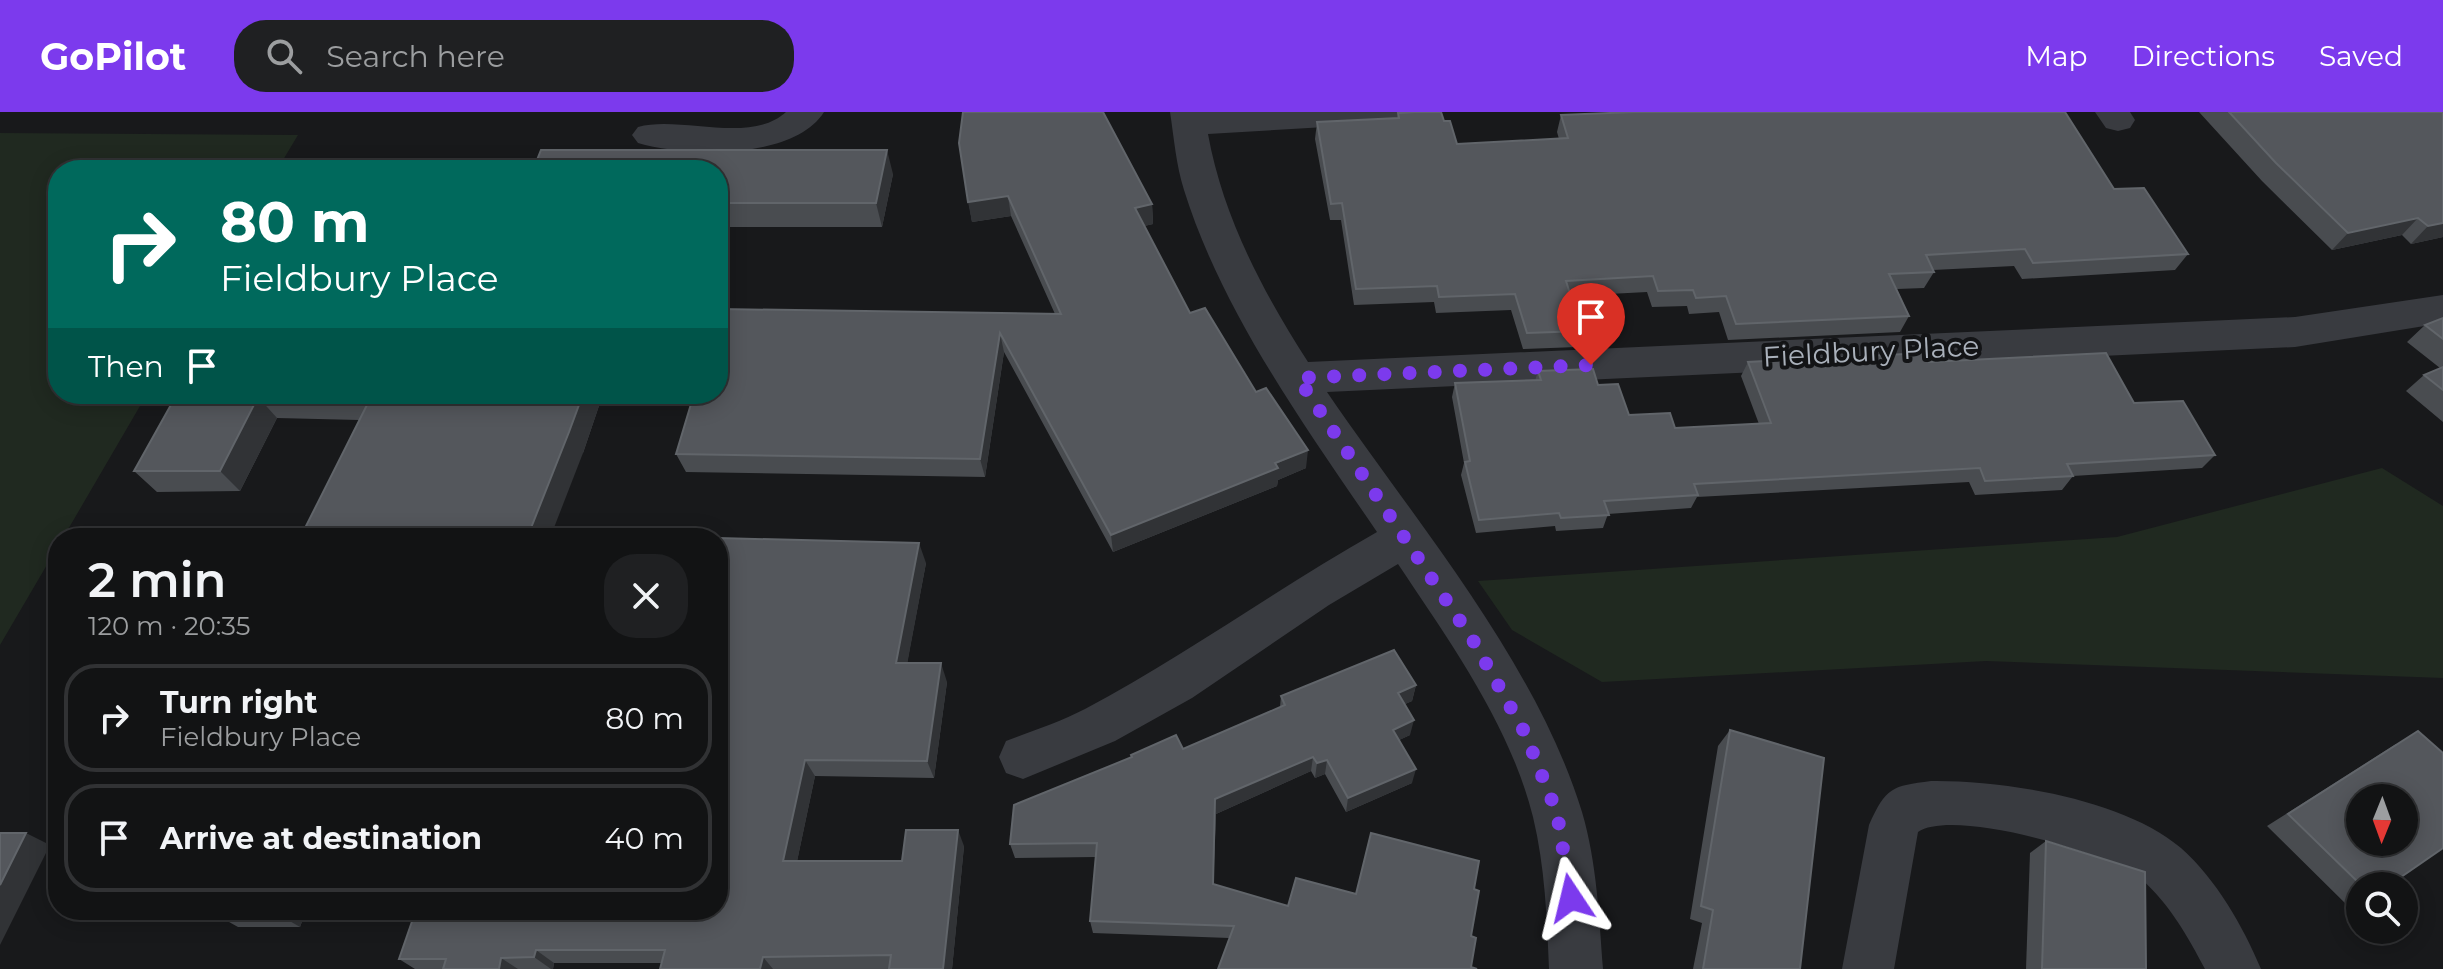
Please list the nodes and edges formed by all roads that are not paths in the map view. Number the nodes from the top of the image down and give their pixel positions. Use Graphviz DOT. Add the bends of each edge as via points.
graph roads {
  1 [pos="807,112"];
  2 [pos="1394,112"];
  3 [pos="1188,118"];
  4 [pos="650,135"];
  5 [pos="2443,309"];
  6 [pos="1298,378"];
  7 [pos="1405,538"];
  8 [pos="1023,757"];
  9 [pos="1868,968"];
  10 [pos="1576,969"];
  11 [pos="2234,969"];
  1 -- 4 [label="street" via="796,126 762,137"];
  2 -- 3 [label="street"];
  3 -- 6 [label="street" via="1203,192 1236,269"];
  5 -- 6 [label="street, Fieldbury Place" via="2295,332"];
  6 -- 7 [label="street"];
  7 -- 8 [label="street" via="1313,591 1175,683 1098,726"];
  7 -- 10 [label="street" via="1496,681 1525,733 1552,800 1571,898"];
  9 -- 11 [label="street" via="1894,825 1905,808 1929,802 1994,806 2096,829 2148,854 2182,886"];
}
